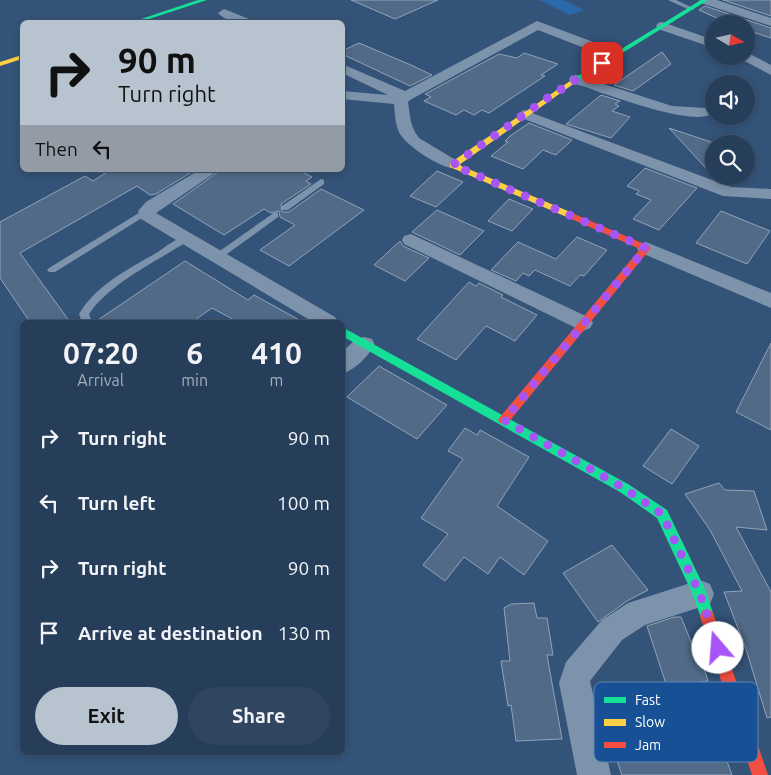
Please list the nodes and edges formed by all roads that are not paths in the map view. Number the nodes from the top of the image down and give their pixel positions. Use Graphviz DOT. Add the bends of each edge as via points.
graph roads {
  1 [pos="204,0"];
  2 [pos="670,0"];
  3 [pos="705,0"];
  4 [pos="692,9"];
  5 [pos="224,13"];
  6 [pos="141,20"];
  7 [pos="240,20"];
  8 [pos="771,22"];
  9 [pos="662,26"];
  10 [pos="705,41"];
  11 [pos="615,55"];
  12 [pos="20,58"];
  13 [pos="755,61"];
  14 [pos="0,64"];
  15 [pos="345,70"];
  16 [pos="771,71"];
  17 [pos="576,78"];
  18 [pos="345,94"];
  19 [pos="403,99"];
  20 [pos="705,112"];
  21 [pos="524,114"];
  22 [pos="453,165"];
  23 [pos="207,172"];
  24 [pos="322,182"];
  25 [pos="771,194"];
  26 [pos="285,208"];
  27 [pos="146,211"];
  28 [pos="275,215"];
  29 [pos="185,239"];
  30 [pos="411,240"];
  31 [pos="646,248"];
  32 [pos="217,257"];
  33 [pos="52,270"];
  34 [pos="771,301"];
  35 [pos="86,320"];
  36 [pos="325,320"];
  37 [pos="582,323"];
  38 [pos="345,333"];
  39 [pos="364,344"];
  40 [pos="345,363"];
  41 [pos="504,420"];
  42 [pos="700,594"];
  43 [pos="729,682"];
  44 [pos="756,762"];
  45 [pos="594,775"];
  46 [pos="760,775"];
  1 -- 6 [label="main road"];
  2 -- 4 [label="lane"];
  3 -- 4 [label="main road"];
  3 -- 8 [label="street"];
  4 -- 9 [label="main road"];
  5 -- 7 [label="street"];
  9 -- 10 [label="street"];
  9 -- 11 [label="main road"];
  11 -- 17 [label="main road"];
  11 -- 19 [label="street" via="537,25"];
  12 -- 14 [label="main road"];
  13 -- 16 [label="street"];
  15 -- 19 [label="street"];
  17 -- 20 [label="street" via="670,110"];
  17 -- 21 [label="main road"];
  18 -- 19 [label="street"];
  19 -- 22 [label="street" via="402,122 413,141"];
  21 -- 22 [label="main road"];
  21 -- 25 [label="street" via="729,192"];
  22 -- 31 [label="main road"];
  23 -- 27 [label="street"];
  24 -- 26 [label="lane"];
  27 -- 29 [label="street" via="147,216"];
  27 -- 33 [label="lane"];
  28 -- 32 [label="lane"];
  29 -- 32 [label="street"];
  29 -- 35 [label="lane" via="108,289 88,306 84,314"];
  30 -- 37 [label="street"];
  31 -- 34 [label="street"];
  31 -- 37 [label="main road"];
  32 -- 36 [label="street"];
  37 -- 41 [label="main road"];
  38 -- 39 [label="main road"];
  39 -- 40 [label="street"];
  39 -- 41 [label="main road"];
  41 -- 42 [label="main road" via="624,488 662,514"];
  42 -- 43 [label="main road"];
  42 -- 45 [label="street" via="638,613 612,630 577,673 574,683"];
  44 -- 46 [label="main road"];
}
